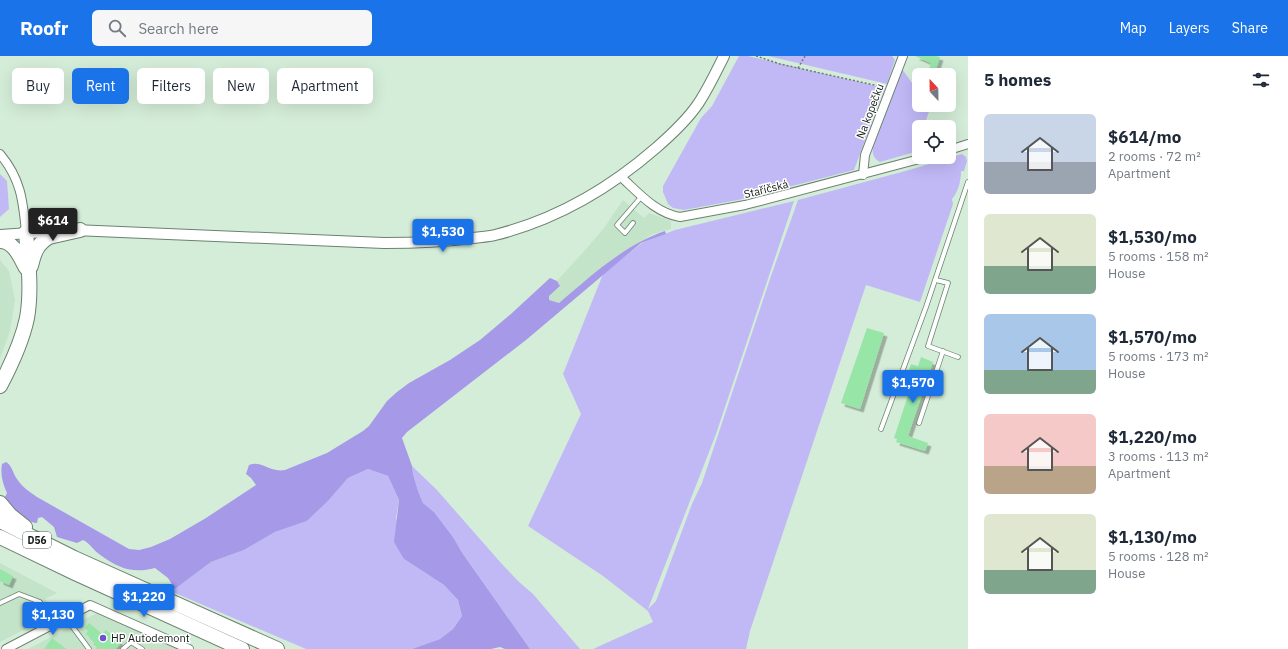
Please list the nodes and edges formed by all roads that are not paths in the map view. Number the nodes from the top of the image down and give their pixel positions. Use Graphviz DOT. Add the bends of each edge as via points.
graph roads {
  1 [pos="724,56"];
  2 [pos="902,56"];
  3 [pos="968,144"];
  4 [pos="956,148"];
  5 [pos="0,154"];
  6 [pos="912,161"];
  7 [pos="863,175"];
  8 [pos="620,176"];
  9 [pos="968,182"];
  10 [pos="642,196"];
  11 [pos="633,223"];
  12 [pos="80,230"];
  13 [pos="26,232"];
  14 [pos="0,235"];
  15 [pos="0,241"];
  16 [pos="28,274"];
  17 [pos="936,280"];
  18 [pos="942,352"];
  19 [pos="958,357"];
  20 [pos="0,386"];
  21 [pos="919,423"];
  22 [pos="881,429"];
  23 [pos="0,503"];
  24 [pos="0,521"];
  25 [pos="0,537"];
  26 [pos="74,558"];
  27 [pos="0,603"];
  28 [pos="66,618"];
  29 [pos="51,626"];
  30 [pos="10,648"];
  31 [pos="89,649"];
  32 [pos="123,649"];
  33 [pos="142,649"];
  34 [pos="189,649"];
  35 [pos="242,649"];
  36 [pos="277,649"];
  1 -- 8 [label="street" via="685,120 668,138"];
  2 -- 7 [label="street, Na kopečku" via="865,155"];
  3 -- 4 [label="street"];
  5 -- 13 [label="street" via="11,168 20,190"];
  6 -- 7 [label="street, Staříčská"];
  7 -- 10 [label="street, Staříčská" via="746,205 680,217 670,216"];
  8 -- 10 [label="street, Staříčská"];
  8 -- 12 [label="street" via="554,215 494,235 451,241 384,243"];
  9 -- 17 [label="lane"];
  10 -- 11 [label="lane" via="616,225 625,233"];
  12 -- 13 [label="street"];
  12 -- 16 [label="highway" via="44,240 34,251"];
  13 -- 14 [label="street"];
  13 -- 16 [label="highway"];
  15 -- 16 [label="highway" via="8,243 16,250"];
  16 -- 20 [label="highway" via="29,303 23,332"];
  17 -- 18 [label="lane" via="948,284 928,346"];
  17 -- 22 [label="lane"];
  18 -- 19 [label="lane"];
  18 -- 21 [label="lane"];
  23 -- 26 [label="highway" via="19,523"];
  24 -- 26 [label="highway, D56"];
  25 -- 35 [label="highway, D56"];
  26 -- 36 [label="highway, D56"];
  27 -- 29 [label="lane" via="19,594 40,602"];
  28 -- 29 [label="street"];
  28 -- 31 [label="lane"];
  28 -- 34 [label="street" via="90,605"];
  29 -- 30 [label="street"];
  32 -- 33 [label="lane" via="131,642"];
}
